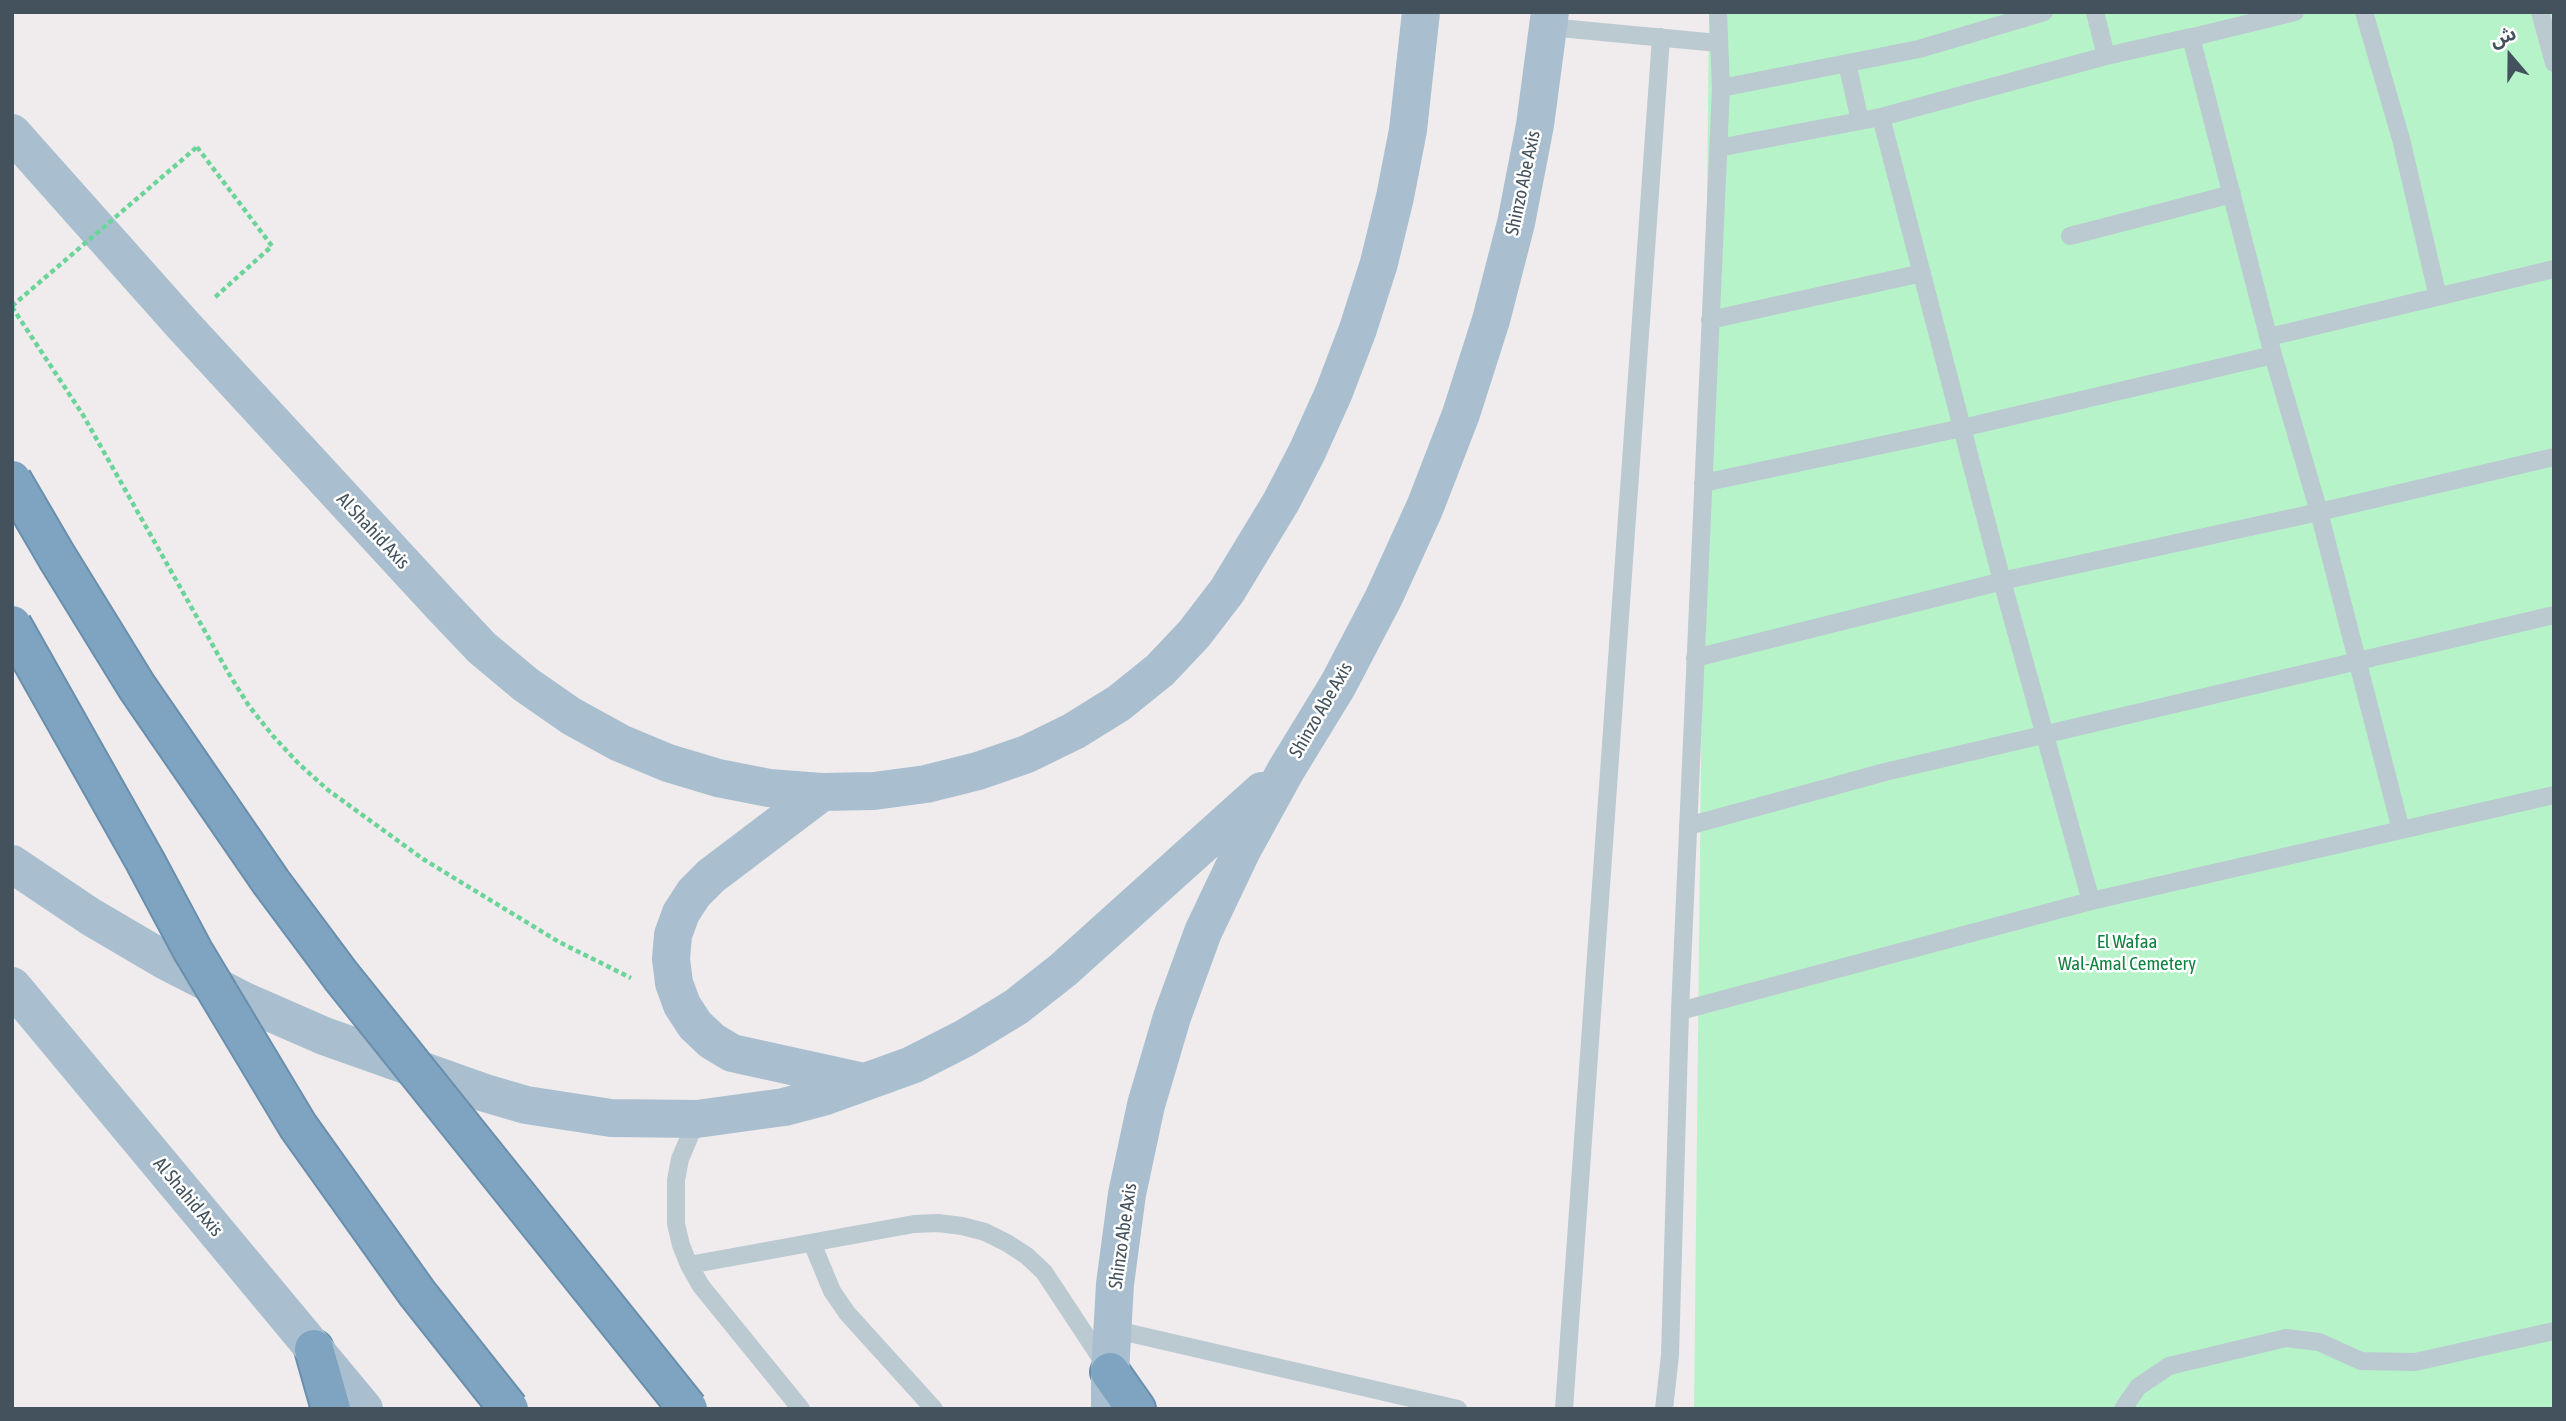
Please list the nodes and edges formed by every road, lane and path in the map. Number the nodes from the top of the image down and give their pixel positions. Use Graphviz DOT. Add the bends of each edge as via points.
graph roads {
  1 [pos="1421,12"];
  2 [pos="1718,12"];
  3 [pos="2044,12"];
  4 [pos="2095,12"];
  5 [pos="2295,12"];
  6 [pos="2364,12"];
  7 [pos="2540,12"];
  8 [pos="1549,20"];
  9 [pos="1661,37"];
  10 [pos="2185,39"];
  11 [pos="1717,43"];
  12 [pos="2106,56"];
  13 [pos="1847,63"];
  14 [pos="2554,63"];
  15 [pos="1721,88"];
  16 [pos="1881,117"];
  17 [pos="1860,121"];
  18 [pos="12,133"];
  19 [pos="1718,148"];
  20 [pos="2232,194"];
  21 [pos="2070,236"];
  22 [pos="2554,269"];
  23 [pos="1922,273"];
  24 [pos="2438,297"];
  25 [pos="12,307"];
  26 [pos="1710,320"];
  27 [pos="183,325"];
  28 [pos="2269,337"];
  29 [pos="2273,355"];
  30 [pos="1962,428"];
  31 [pos="2554,457"];
  32 [pos="12,480"];
  33 [pos="1703,484"];
  34 [pos="2319,512"];
  35 [pos="2003,581"];
  36 [pos="2554,615"];
  37 [pos="12,625"];
  38 [pos="1695,658"];
  39 [pos="2357,660"];
  40 [pos="2045,734"];
  41 [pos="1286,770"];
  42 [pos="822,792"];
  43 [pos="2554,795"];
  44 [pos="1688,826"];
  45 [pos="2401,830"];
  46 [pos="12,864"];
  47 [pos="2091,901"];
  48 [pos="674,983"];
  49 [pos="12,986"];
  50 [pos="1680,1011"];
  51 [pos="867,1082"];
  52 [pos="697,1119"];
  53 [pos="812,1243"];
  54 [pos="689,1265"];
  55 [pos="1112,1329"];
  56 [pos="2554,1331"];
  57 [pos="314,1349"];
  58 [pos="1110,1391"];
  59 [pos="331,1409"];
  60 [pos="364,1409"];
  61 [pos="509,1409"];
  62 [pos="688,1409"];
  63 [pos="801,1409"];
  64 [pos="934,1409"];
  65 [pos="1136,1409"];
  66 [pos="1458,1409"];
  67 [pos="1564,1409"];
  68 [pos="1664,1409"];
  69 [pos="2123,1409"];
  1 -- 42 [label="main road" via="1408,130 1395,197 1358,329 1334,392 1281,502 1227,591 1194,635 1119,703 1027,754 926,784"];
  2 -- 11 [label="lane"];
  3 -- 13 [label="lane" via="1919,49"];
  4 -- 12 [label="lane"];
  5 -- 10 [label="lane"];
  6 -- 24 [label="lane" via="2401,139"];
  7 -- 14 [label="lane"];
  8 -- 9 [label="lane"];
  8 -- 41 [label="main road, Shinzo Abe Axis" via="1516,223 1461,414 1384,597"];
  9 -- 11 [label="lane"];
  9 -- 67 [label="lane"];
  10 -- 12 [label="lane"];
  10 -- 20 [label="lane" via="2191,37"];
  11 -- 15 [label="lane"];
  12 -- 16 [label="lane"];
  13 -- 15 [label="lane"];
  13 -- 17 [label="lane"];
  15 -- 19 [label="lane"];
  16 -- 17 [label="lane"];
  16 -- 23 [label="lane"];
  17 -- 19 [label="lane"];
  18 -- 27 [label="main road, Al Shahid Axis"];
  19 -- 26 [label="lane"];
  20 -- 21 [label="lane"];
  20 -- 28 [label="lane"];
  22 -- 24 [label="lane"];
  23 -- 26 [label="lane"];
  23 -- 30 [label="lane"];
  24 -- 28 [label="lane"];
  25 -- 27 [label="path, bridge" via="197,147 272,246"];
  25 -- 48 [label="path" via="83,415 249,706 299,764 423,859 559,942 628,977"];
  26 -- 33 [label="lane"];
  27 -- 42 [label="main road, Al Shahid Axis" via="453,618 525,684 571,716 668,763 757,786"];
  28 -- 29 [label="lane"];
  29 -- 30 [label="lane"];
  29 -- 34 [label="lane"];
  30 -- 33 [label="lane"];
  30 -- 35 [label="lane"];
  31 -- 34 [label="lane"];
  32 -- 62 [label="highway, bridge" via="137,687 271,882"];
  33 -- 38 [label="lane"];
  34 -- 35 [label="lane"];
  34 -- 39 [label="lane"];
  35 -- 38 [label="lane"];
  35 -- 40 [label="lane"];
  36 -- 39 [label="lane"];
  37 -- 61 [label="highway, bridge" via="193,951 292,1115 409,1283"];
  38 -- 44 [label="lane"];
  39 -- 40 [label="lane"];
  39 -- 45 [label="lane"];
  40 -- 44 [label="lane"];
  40 -- 47 [label="lane"];
  41 -- 51 [label="main road" via="1016,1007 912,1065"];
  41 -- 55 [label="main road, Shinzo Abe Axis" via="1203,932 1172,1017 1146,1105 1127,1194"];
  42 -- 48 [label="main road" via="694,893 673,935"];
  43 -- 45 [label="lane"];
  44 -- 50 [label="lane"];
  45 -- 47 [label="lane"];
  46 -- 52 [label="main road" via="91,918 166,961 324,1036 526,1105 611,1118"];
  47 -- 50 [label="lane"];
  48 -- 51 [label="main road" via="695,1025 732,1054"];
  49 -- 57 [label="main road, Al Shahid Axis"];
  50 -- 68 [label="lane" via="1670,1354"];
  51 -- 52 [label="main road" via="783,1107"];
  52 -- 54 [label="lane" via="676,1180 676,1224"];
  53 -- 54 [label="lane"];
  53 -- 58 [label="lane" via="914,1224 950,1224 985,1232 1027,1256 1044,1272"];
  53 -- 64 [label="lane" via="832,1291 847,1313"];
  54 -- 63 [label="lane"];
  55 -- 58 [label="main road, Shinzo Abe Axis"];
  55 -- 66 [label="lane"];
  56 -- 69 [label="lane" via="2415,1362 2361,1361 2319,1342 2286,1338 2169,1366 2138,1387"];
  57 -- 59 [label="highway"];
  57 -- 60 [label="main road, Al Shahid Axis"];
  58 -- 65 [label="highway"];
}
